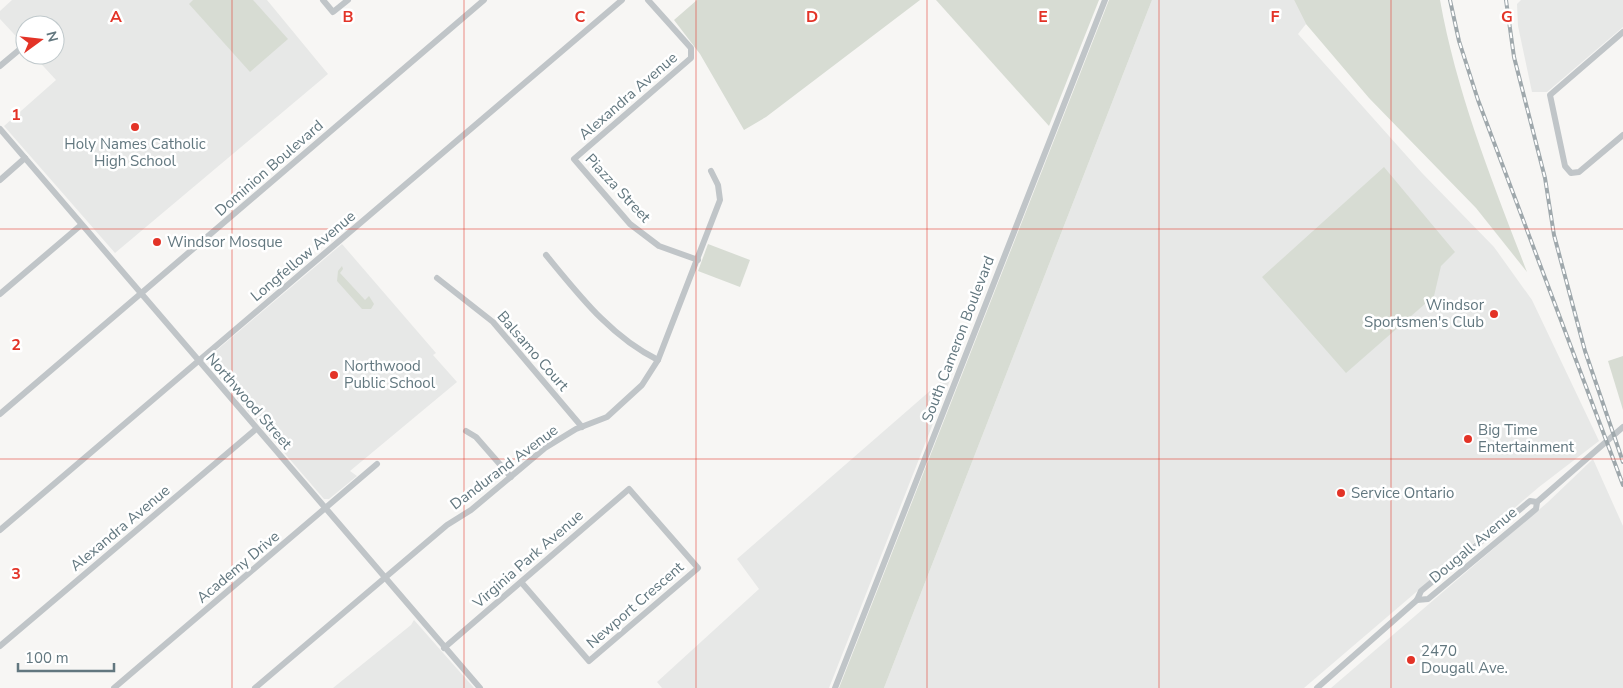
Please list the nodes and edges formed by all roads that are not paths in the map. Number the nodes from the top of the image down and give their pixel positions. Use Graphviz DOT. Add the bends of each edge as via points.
graph roads {
  1 [pos="323,0"];
  2 [pos="348,0"];
  3 [pos="484,0"];
  4 [pos="622,0"];
  5 [pos="648,0"];
  6 [pos="1105,0"];
  7 [pos="1623,32"];
  8 [pos="15,53"];
  9 [pos="0,66"];
  10 [pos="0,129"];
  11 [pos="1623,136"];
  12 [pos="25,158"];
  13 [pos="574,159"];
  14 [pos="711,171"];
  15 [pos="0,180"];
  16 [pos="82,225"];
  17 [pos="546,255"];
  18 [pos="698,260"];
  19 [pos="437,278"];
  20 [pos="0,294"];
  21 [pos="140,294"];
  22 [pos="658,360"];
  23 [pos="198,361"];
  24 [pos="0,414"];
  25 [pos="582,427"];
  26 [pos="1623,427"];
  27 [pos="256,429"];
  28 [pos="466,431"];
  29 [pos="377,464"];
  30 [pos="511,477"];
  31 [pos="629,489"];
  32 [pos="1537,502"];
  33 [pos="325,509"];
  34 [pos="0,530"];
  35 [pos="384,578"];
  36 [pos="521,582"];
  37 [pos="1418,600"];
  38 [pos="0,646"];
  39 [pos="444,648"];
  40 [pos="114,688"];
  41 [pos="255,688"];
  42 [pos="480,688"];
  43 [pos="834,688"];
  44 [pos="1317,688"];
  1 -- 2 [label="street" via="333,12"];
  3 -- 21 [label="street, Dominion Boulevard"];
  4 -- 23 [label="street, Longfellow Avenue"];
  5 -- 13 [label="street, Alexandra Avenue" via="690,48 691,58"];
  6 -- 43 [label="street, South Cameron Boulevard"];
  7 -- 11 [label="street" via="1550,95 1566,166 1571,173 1579,172"];
  8 -- 9 [label="street"];
  10 -- 12 [label="street, Northwood Street"];
  12 -- 15 [label="street"];
  12 -- 16 [label="street, Northwood Street"];
  13 -- 18 [label="street, Piazza Street" via="630,224 659,246"];
  14 -- 18 [label="street, Dandurand Avenue" via="718,185 720,200"];
  16 -- 20 [label="street"];
  16 -- 21 [label="street, Northwood Street"];
  17 -- 22 [label="street" via="592,311 617,333"];
  18 -- 22 [label="street, Dandurand Avenue"];
  19 -- 25 [label="street, Balsamo Court" via="492,322"];
  21 -- 23 [label="street, Northwood Street"];
  21 -- 24 [label="street, Dominion Boulevard"];
  22 -- 25 [label="street, Dandurand Avenue" via="642,385 624,403 607,417"];
  23 -- 27 [label="street, Northwood Street"];
  23 -- 34 [label="street, Longfellow Avenue"];
  25 -- 30 [label="street, Dandurand Avenue" via="545,448"];
  26 -- 32 [label="street, Dougall Avenue"];
  27 -- 33 [label="street, Northwood Street"];
  27 -- 38 [label="street, Alexandra Avenue"];
  28 -- 30 [label="street"];
  29 -- 33 [label="street, Academy Drive"];
  30 -- 35 [label="street, Dandurand Avenue"];
  31 -- 36 [label="street, Virginia Park Avenue"];
  31 -- 36 [label="street, Newport Crescent" via="698,568 589,661"];
  32 -- 37 [label="street, Dougall Avenue" via="1530,501 1421,592"];
  32 -- 37 [label="street, Dougall Avenue" via="1536,509 1428,599"];
  33 -- 35 [label="street, Northwood Street"];
  33 -- 40 [label="street, Academy Drive"];
  35 -- 39 [label="street, Northwood Street"];
  35 -- 41 [label="street, Dandurand Avenue"];
  36 -- 39 [label="street, Virginia Park Avenue"];
  37 -- 44 [label="street, Dougall Avenue"];
  39 -- 42 [label="street, Northwood Street"];
}
